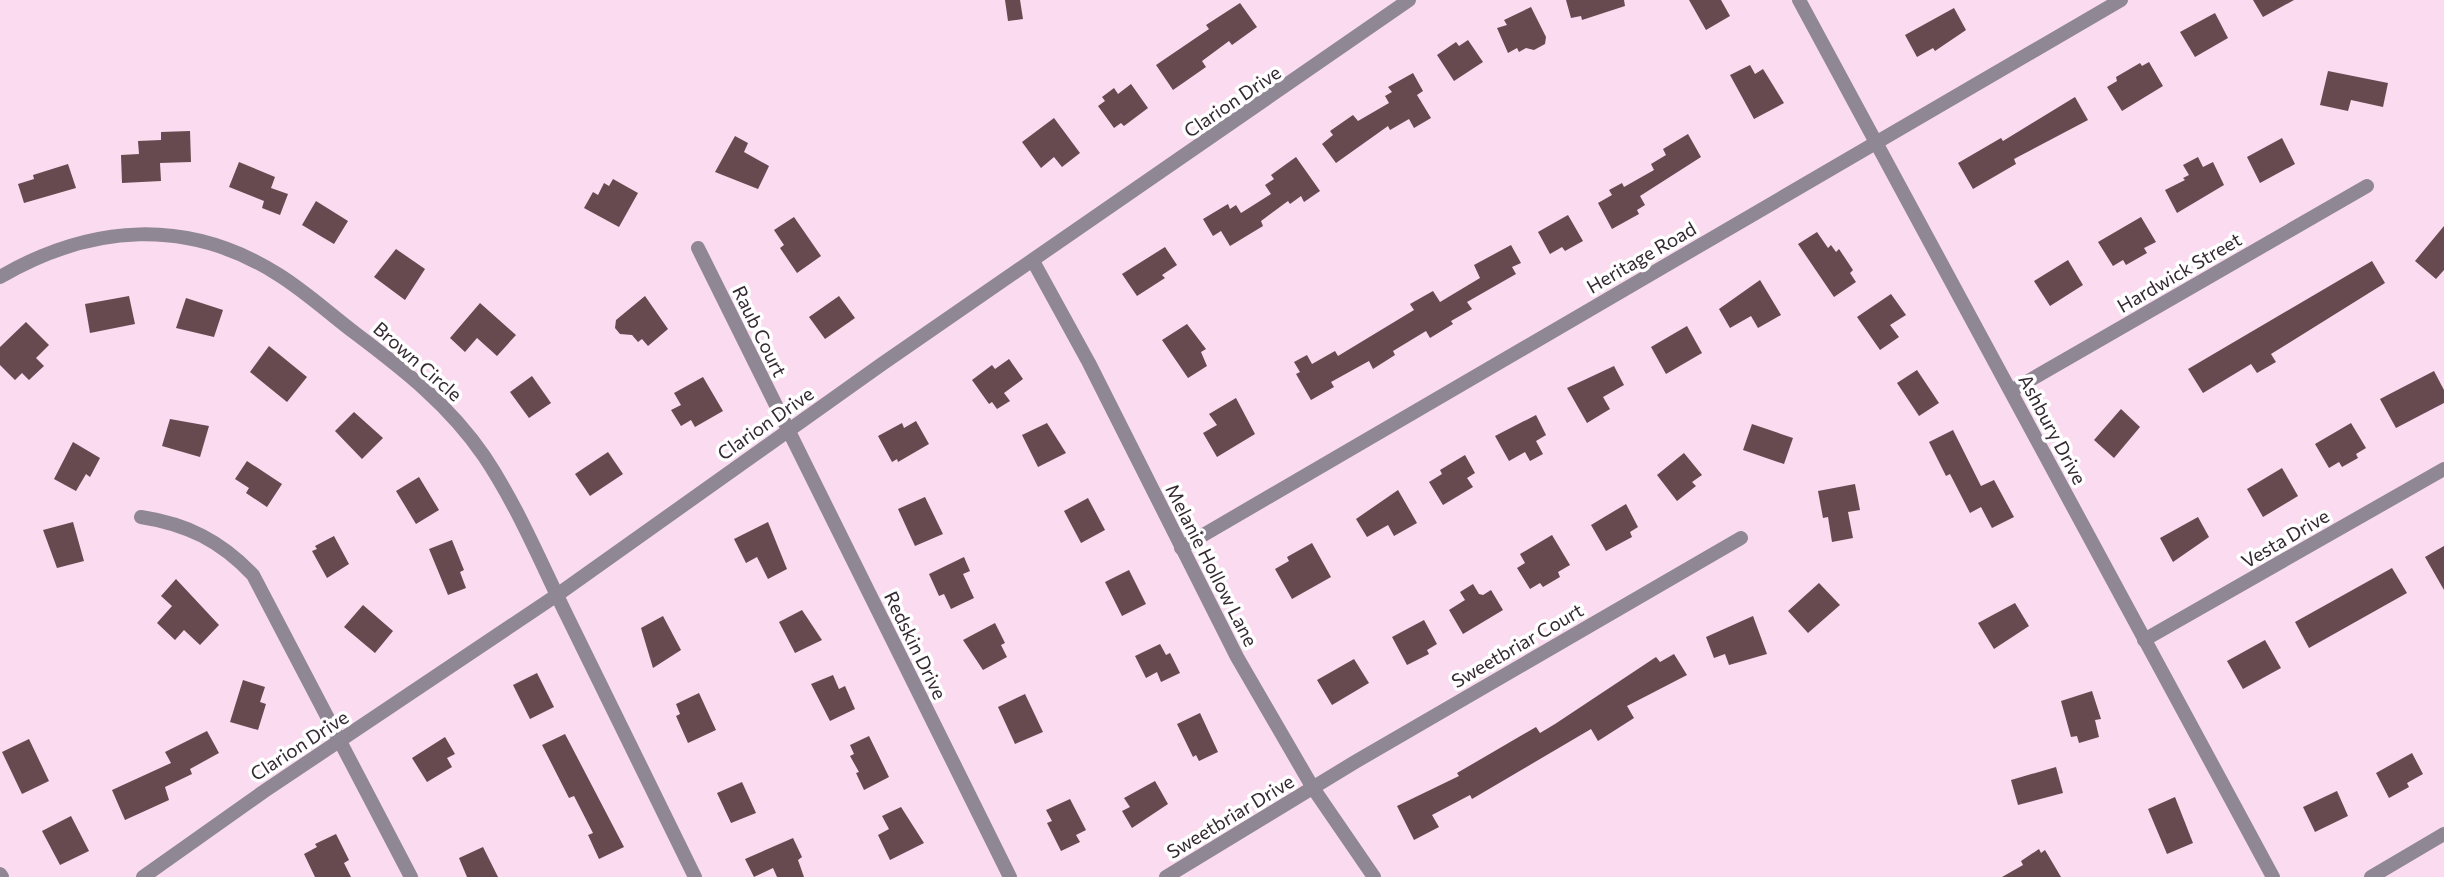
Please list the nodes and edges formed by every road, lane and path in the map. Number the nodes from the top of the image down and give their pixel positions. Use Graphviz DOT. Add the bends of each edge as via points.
graph roads {
  1 [pos="1409,0"];
  2 [pos="1799,0"];
  3 [pos="2121,0"];
  4 [pos="1875,143"];
  5 [pos="2367,186"];
  6 [pos="698,248"];
  7 [pos="1033,261"];
  8 [pos="0,277"];
  9 [pos="2011,391"];
  10 [pos="788,430"];
  11 [pos="2444,469"];
  12 [pos="141,517"];
  13 [pos="1741,538"];
  14 [pos="1181,548"];
  15 [pos="557,594"];
  16 [pos="2144,640"];
  17 [pos="341,740"];
  18 [pos="1313,788"];
  19 [pos="2444,834"];
  20 [pos="2391,872"];
  21 [pos="143,877"];
  22 [pos="411,877"];
  23 [pos="695,877"];
  24 [pos="1010,877"];
  25 [pos="1166,877"];
  26 [pos="1374,877"];
  27 [pos="2273,877"];
  28 [pos="2371,877"];
  1 -- 7 [label="street, Clarion Drive"];
  2 -- 4 [label="street, Ashbury Drive"];
  3 -- 4 [label="street, Heritage Road"];
  4 -- 9 [label="street, Ashbury Drive"];
  4 -- 14 [label="street, Heritage Road"];
  5 -- 9 [label="street, Hardwick Street"];
  6 -- 10 [label="street, Raub Court"];
  7 -- 10 [label="street, Clarion Drive"];
  7 -- 14 [label="street, Melanie Hollow Lane"];
  8 -- 15 [label="street, Brown Circle" via="53,250 123,234 187,238 225,248 271,270 417,380 462,426 498,481"];
  9 -- 16 [label="street, Ashbury Drive"];
  10 -- 15 [label="street, Clarion Drive"];
  10 -- 24 [label="street, Redskin Drive"];
  11 -- 16 [label="street, Vesta Drive"];
  12 -- 17 [label="street" via="188,528 212,540 253,575"];
  13 -- 18 [label="street, Sweetbriar Court"];
  14 -- 18 [label="street, Melanie Hollow Lane"];
  15 -- 17 [label="street, Clarion Drive"];
  15 -- 23 [label="street, Brown Circle"];
  16 -- 27 [label="street, Ashbury Drive"];
  17 -- 21 [label="street, Clarion Drive"];
  17 -- 22 [label="street"];
  18 -- 25 [label="street, Sweetbriar Drive"];
  18 -- 26 [label="street, Melanie Hollow Lane"];
  19 -- 20 [label="street"];
  20 -- 28 [label="street"];
}
